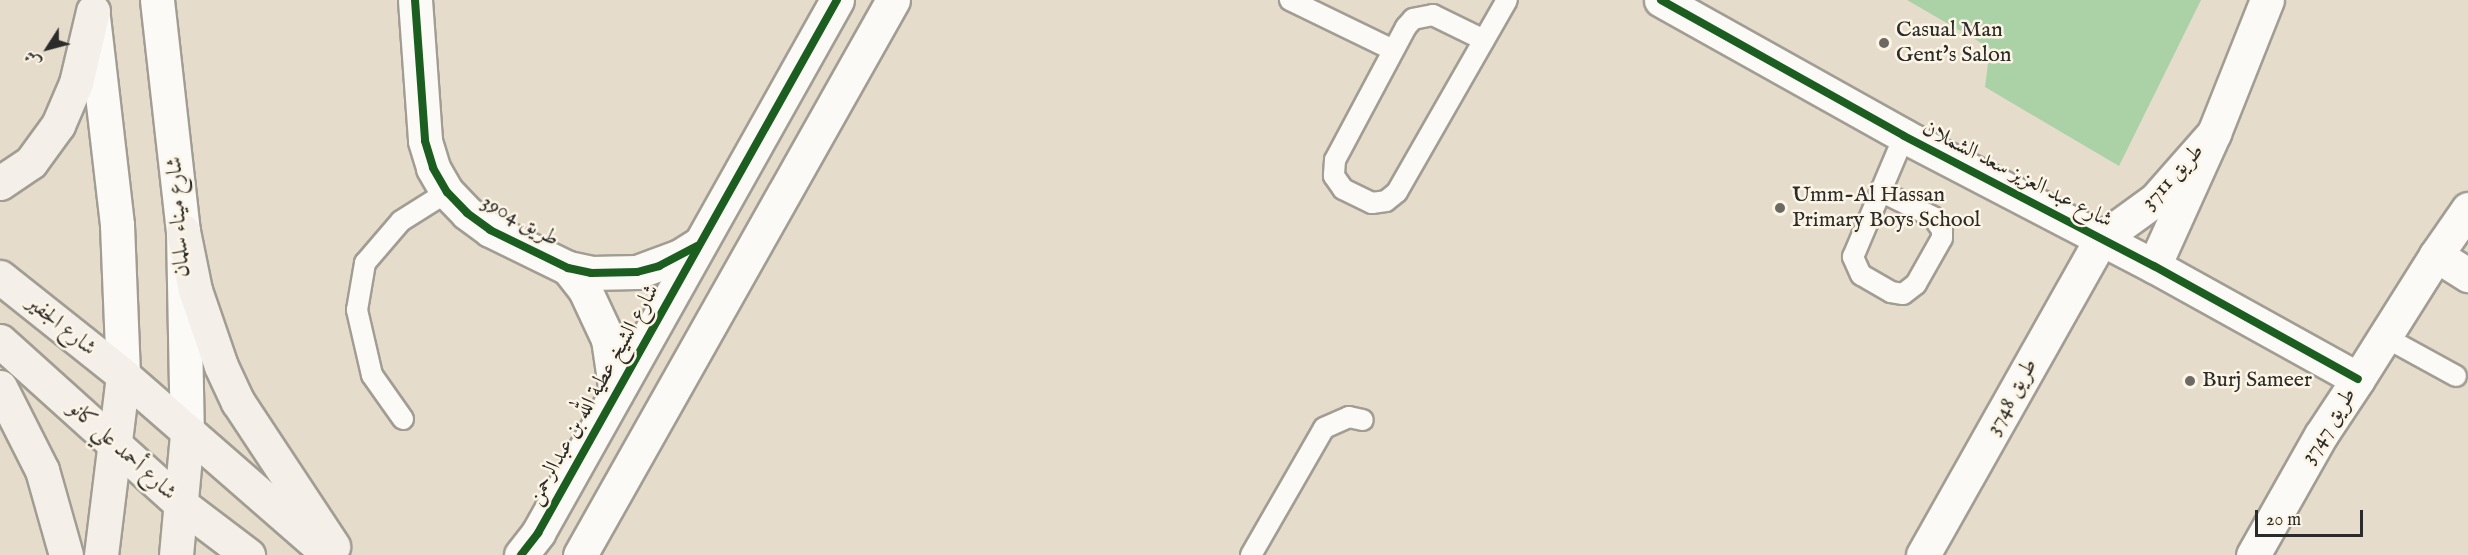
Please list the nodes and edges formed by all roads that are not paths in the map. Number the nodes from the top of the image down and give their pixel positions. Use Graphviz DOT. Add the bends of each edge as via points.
graph roads {
  1 [pos="157,0"];
  2 [pos="415,0"];
  3 [pos="837,0"];
  4 [pos="893,0"];
  5 [pos="1290,0"];
  6 [pos="1507,0"];
  7 [pos="1661,0"];
  8 [pos="2267,0"];
  9 [pos="92,6"];
  10 [pos="1484,40"];
  11 [pos="1393,51"];
  12 [pos="2214,134"];
  13 [pos="1904,136"];
  14 [pos="0,183"];
  15 [pos="447,192"];
  16 [pos="1882,192"];
  17 [pos="2468,209"];
  18 [pos="183,231"];
  19 [pos="2101,239"];
  20 [pos="699,244"];
  21 [pos="2436,255"];
  22 [pos="2154,266"];
  23 [pos="568,268"];
  24 [pos="2468,275"];
  25 [pos="0,277"];
  26 [pos="2385,337"];
  27 [pos="0,341"];
  28 [pos="123,375"];
  29 [pos="2456,376"];
  30 [pos="2358,379"];
  31 [pos="0,387"];
  32 [pos="616,393"];
  33 [pos="403,419"];
  34 [pos="1364,420"];
  35 [pos="187,435"];
  36 [pos="116,447"];
  37 [pos="182,505"];
  38 [pos="66,555"];
  39 [pos="101,555"];
  40 [pos="176,555"];
  41 [pos="248,555"];
  42 [pos="329,555"];
  43 [pos="339,555"];
  44 [pos="521,555"];
  45 [pos="580,555"];
  46 [pos="1251,555"];
  47 [pos="1923,555"];
  48 [pos="2253,555"];
  1 -- 18 [label="street, شارع ميناء سلمان"];
  2 -- 15 [label="street, طريق 3904" via="424,141"];
  3 -- 20 [label="street, شارع الشيخ عطية الله بن عبدالرحمن"];
  4 -- 45 [label="street"];
  5 -- 11 [label="lane"];
  6 -- 10 [label="lane"];
  7 -- 13 [label="street, شارع عبد العزيز سعد الشملان"];
  8 -- 12 [label="street, طريق 3711"];
  9 -- 14 [label="main road" via="76,83 58,125 31,162"];
  9 -- 28 [label="street" via="117,225"];
  10 -- 11 [label="lane" via="1442,18 1423,16 1406,27"];
  10 -- 11 [label="lane" via="1397,192 1386,201 1366,202 1337,184 1333,168"];
  12 -- 19 [label="street, طريق 3711" via="2156,199"];
  12 -- 22 [label="street, طريق 3711"];
  13 -- 16 [label="lane"];
  13 -- 19 [label="street, شارع عبد العزيز سعد الشملان"];
  15 -- 23 [label="street, طريق 3904" via="490,230"];
  15 -- 33 [label="lane" via="401,221 365,263 357,310 372,375"];
  16 -- 16 [label="lane" via="1854,250 1854,264 1861,274 1891,292 1903,294 1916,284 1942,238 1942,230 1934,217"];
  17 -- 21 [label="street, طريق 3747"];
  18 -- 35 [label="street, شارع ميناء سلمان"];
  18 -- 43 [label="main road" via="204,322 238,402"];
  19 -- 22 [label="street, شارع عبد العزيز سعد الشملان"];
  19 -- 47 [label="street, طريق 3748"];
  20 -- 23 [label="street, طريق 3904" via="680,256 637,272 614,275"];
  20 -- 32 [label="street, شارع الشيخ عطية الله بن عبدالرحمن"];
  21 -- 24 [label="street"];
  21 -- 26 [label="street, طريق 3747"];
  22 -- 30 [label="street, شارع عبد العزيز سعد الشملان"];
  23 -- 32 [label="street, طريق 3904" via="585,290 608,339"];
  25 -- 28 [label="main road, شارع الجفير"];
  26 -- 29 [label="lane"];
  26 -- 30 [label="street, طريق 3747"];
  27 -- 36 [label="main road, شارع أحمد علي كانو"];
  28 -- 35 [label="main road"];
  28 -- 36 [label="main road"];
  30 -- 48 [label="street, طريق 3747" via="2321,435"];
  31 -- 38 [label="main road" via="42,470"];
  32 -- 44 [label="street, شارع الشيخ عطية الله بن عبدالرحمن" via="538,533"];
  34 -- 46 [label="lane" via="1349,417 1324,428"];
  35 -- 37 [label="main road"];
  35 -- 42 [label="main road"];
  36 -- 37 [label="main road, شارع أحمد علي كانو"];
  36 -- 39 [label="main road"];
  37 -- 40 [label="main road"];
  37 -- 41 [label="main road, شارع أحمد علي كانو"];
}
